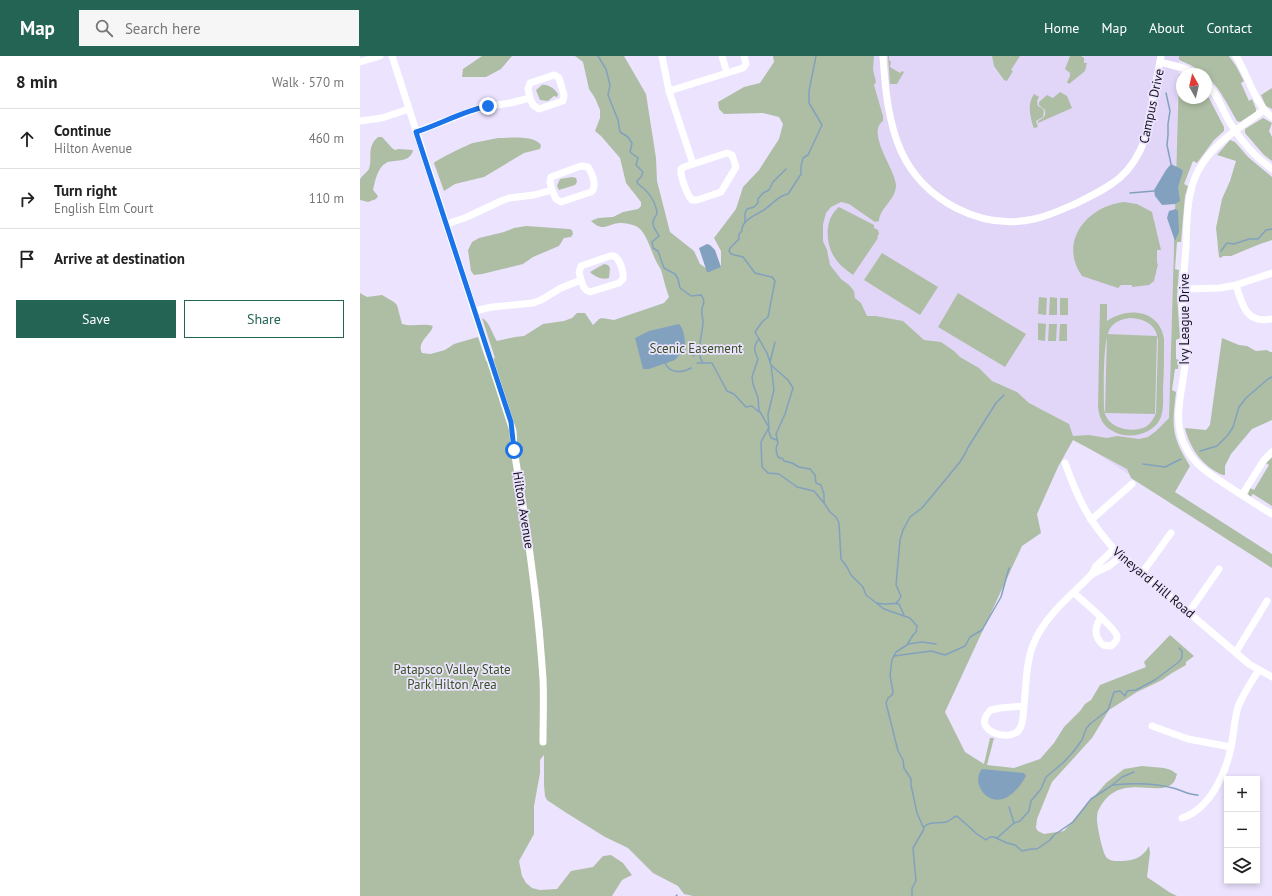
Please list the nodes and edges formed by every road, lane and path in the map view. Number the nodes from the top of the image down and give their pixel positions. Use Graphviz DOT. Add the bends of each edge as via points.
graph roads {
  1 [pos="380,56"];
  2 [pos="392,56"];
  3 [pos="662,56"];
  4 [pos="722,56"];
  5 [pos="744,56"];
  6 [pos="883,56"];
  7 [pos="1236,56"];
  8 [pos="1160,59"];
  9 [pos="360,62"];
  10 [pos="1183,68"];
  11 [pos="727,73"];
  12 [pos="1212,90"];
  13 [pos="669,91"];
  14 [pos="530,98"];
  15 [pos="409,109"];
  16 [pos="1264,110"];
  17 [pos="1272,116"];
  18 [pos="360,121"];
  19 [pos="1235,131"];
  20 [pos="416,132"];
  21 [pos="693,164"];
  22 [pos="1272,169"];
  23 [pos="552,190"];
  24 [pos="447,224"];
  25 [pos="1272,273"];
  26 [pos="581,280"];
  27 [pos="1236,285"];
  28 [pos="1183,289"];
  29 [pos="474,311"];
  30 [pos="1272,319"];
  31 [pos="1272,452"];
  32 [pos="1065,463"];
  33 [pos="1132,484"];
  34 [pos="1242,495"];
  35 [pos="1272,514"];
  36 [pos="1090,520"];
  37 [pos="1171,533"];
  38 [pos="1114,549"];
  39 [pos="1122,556"];
  40 [pos="1219,569"];
  41 [pos="1142,573"];
  42 [pos="1092,574"];
  43 [pos="1074,593"];
  44 [pos="1267,601"];
  45 [pos="1189,612"];
  46 [pos="1100,618"];
  47 [pos="1236,652"];
  48 [pos="1259,670"];
  49 [pos="1272,677"];
  50 [pos="1024,706"];
  51 [pos="1152,726"];
  52 [pos="543,742"];
  53 [pos="1231,747"];
  54 [pos="1182,818"];
  1 -- 9 [label="street"];
  2 -- 15 [label="street, Hilton Avenue"];
  3 -- 13 [label="street"];
  4 -- 11 [label="street"];
  5 -- 11 [label="street" via="746,64 743,68"];
  6 -- 8 [label="street, Campus Drive" via="893,127 901,151 915,176 932,193 952,206 981,218 1008,222 1033,220 1049,215 1107,188 1127,172 1146,139"];
  7 -- 16 [label="street"];
  8 -- 10 [label="street"];
  11 -- 13 [label="street"];
  12 -- 19 [label="street"];
  13 -- 21 [label="street"];
  14 -- 14 [label="street" via="530,83 555,75 559,78 563,101 539,109 533,105"];
  14 -- 20 [label="street" via="510,104 479,108"];
  15 -- 18 [label="street" via="382,118"];
  15 -- 20 [label="street, Hilton Avenue"];
  16 -- 17 [label="street"];
  16 -- 19 [label="street, Ivy League Drive"];
  19 -- 22 [label="street" via="1248,148"];
  19 -- 28 [label="street, Ivy League Drive" via="1226,136 1211,152 1195,179 1189,201"];
  20 -- 24 [label="street, Hilton Avenue"];
  21 -- 21 [label="street" via="728,153 732,155 736,167 721,192 694,201 689,197 680,173 682,168"];
  23 -- 23 [label="street" via="551,176 588,166 594,184 591,192 561,202 556,199"];
  23 -- 24 [label="street" via="509,198"];
  24 -- 29 [label="street, Hilton Avenue"];
  25 -- 27 [label="street"];
  26 -- 26 [label="street" via="581,266 614,256 619,260 624,276 619,283 590,292 586,291"];
  26 -- 29 [label="street" via="533,303"];
  27 -- 28 [label="street" via="1211,289"];
  27 -- 30 [label="street" via="1248,314 1258,319"];
  28 -- 34 [label="street, Ivy League Drive" via="1186,358 1178,420 1182,438 1198,466"];
  29 -- 52 [label="street, Hilton Avenue" via="513,431 533,565 543,680"];
  31 -- 34 [label="street"];
  32 -- 36 [label="street, Vineyard Hill Road" via="1078,499"];
  33 -- 36 [label="street"];
  34 -- 35 [label="street, Ivy League Drive"];
  36 -- 38 [label="street, Vineyard Hill Road"];
  37 -- 41 [label="street"];
  38 -- 39 [label="street, Vineyard Hill Road"];
  38 -- 42 [label="street" via="1096,566"];
  39 -- 41 [label="street, Vineyard Hill Road"];
  39 -- 42 [label="street"];
  40 -- 45 [label="street"];
  41 -- 45 [label="street, Vineyard Hill Road"];
  42 -- 43 [label="street"];
  43 -- 46 [label="street"];
  43 -- 50 [label="street" via="1036,636 1030,652"];
  44 -- 47 [label="street"];
  45 -- 47 [label="street, Vineyard Hill Road"];
  47 -- 48 [label="street, Vineyard Hill Road"];
  48 -- 49 [label="street, Vineyard Hill Road"];
  48 -- 53 [label="street" via="1238,708"];
  50 -- 50 [label="street" via="991,710 985,719 986,727 995,734 1015,734 1020,729"];
  51 -- 53 [label="street" via="1188,739"];
  53 -- 54 [label="street" via="1224,771 1212,792 1198,810"];
}
